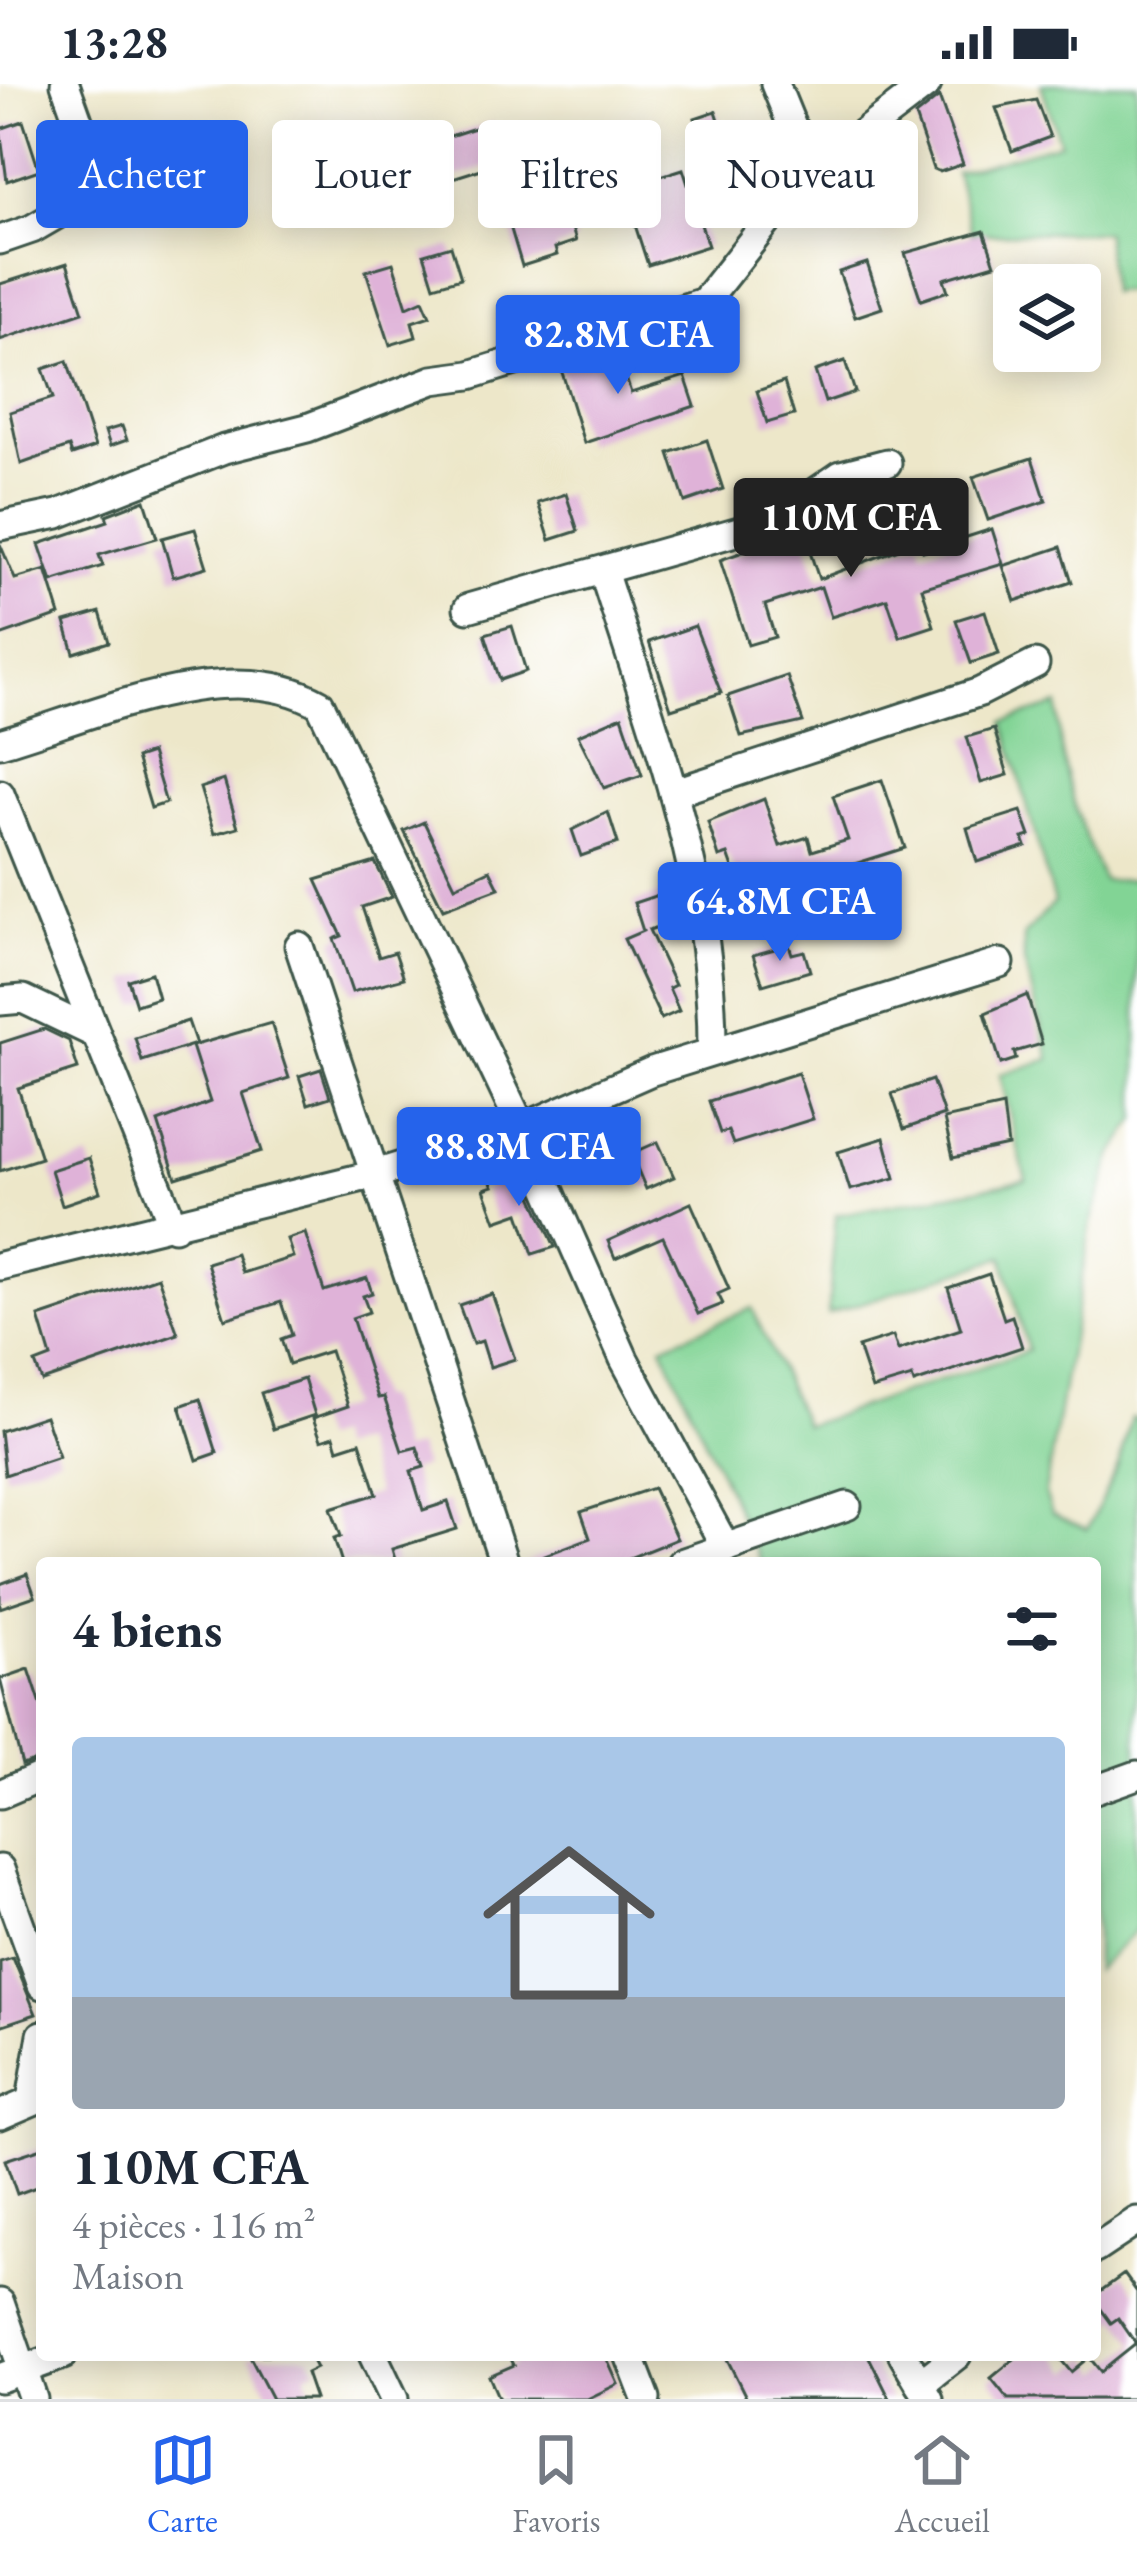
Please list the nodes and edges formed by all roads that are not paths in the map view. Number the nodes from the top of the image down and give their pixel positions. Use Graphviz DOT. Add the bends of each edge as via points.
graph roads {
  1 [pos="65,84"];
  2 [pos="775,84"];
  3 [pos="927,84"];
  4 [pos="790,120"];
  5 [pos="880,120"];
  6 [pos="762,228"];
  7 [pos="0,240"];
  8 [pos="887,463"];
  9 [pos="0,526"];
  10 [pos="603,571"];
  11 [pos="468,608"];
  12 [pos="1035,664"];
  13 [pos="0,743"];
  14 [pos="673,793"];
  15 [pos="0,794"];
  16 [pos="299,946"];
  17 [pos="1000,963"];
  18 [pos="0,1001"];
  19 [pos="97,1034"];
  20 [pos="712,1051"];
  21 [pos="522,1127"];
  22 [pos="376,1174"];
  23 [pos="174,1226"];
  24 [pos="0,1266"];
  25 [pos="847,1506"];
  26 [pos="726,1548"];
  27 [pos="501,1557"];
  28 [pos="699,1557"];
  29 [pos="1137,1775"];
  30 [pos="36,1778"];
  31 [pos="1101,1788"];
  32 [pos="0,1794"];
  33 [pos="0,1869"];
  34 [pos="36,1968"];
  35 [pos="36,2098"];
  36 [pos="0,2115"];
  37 [pos="1137,2221"];
  38 [pos="1101,2245"];
  39 [pos="0,2303"];
  40 [pos="48,2361"];
  41 [pos="377,2361"];
  42 [pos="631,2361"];
  43 [pos="906,2361"];
  44 [pos="952,2361"];
  45 [pos="12,2374"];
  46 [pos="925,2392"];
  47 [pos="33,2399"];
  48 [pos="394,2399"];
  49 [pos="646,2399"];
  1 -- 7 [label="street" via="90,154 94,193"];
  2 -- 4 [label="street"];
  3 -- 5 [label="street"];
  6 -- 9 [label="street" via="704,302 434,380 58,514"];
  8 -- 10 [label="street" via="841,475 774,521"];
  10 -- 11 [label="street"];
  10 -- 14 [label="street"];
  12 -- 14 [label="street" via="980,692"];
  13 -- 21 [label="street" via="226,680 274,684 320,704"];
  14 -- 20 [label="street" via="706,930"];
  15 -- 19 [label="street"];
  16 -- 22 [label="street"];
  17 -- 20 [label="street"];
  18 -- 19 [label="street" via="22,999"];
  19 -- 23 [label="street"];
  20 -- 21 [label="street"];
  21 -- 22 [label="street"];
  21 -- 26 [label="street" via="625,1359"];
  22 -- 23 [label="street"];
  22 -- 27 [label="street"];
  23 -- 24 [label="street"];
  25 -- 26 [label="street"];
  26 -- 28 [label="street"];
  29 -- 31 [label="street"];
  30 -- 32 [label="street"];
  33 -- 34 [label="street"];
  35 -- 36 [label="street"];
  37 -- 38 [label="street"];
  39 -- 45 [label="street"];
  40 -- 45 [label="street"];
  41 -- 48 [label="street"];
  42 -- 49 [label="street"];
  43 -- 46 [label="street"];
  44 -- 46 [label="street"];
  45 -- 47 [label="street"];
}
